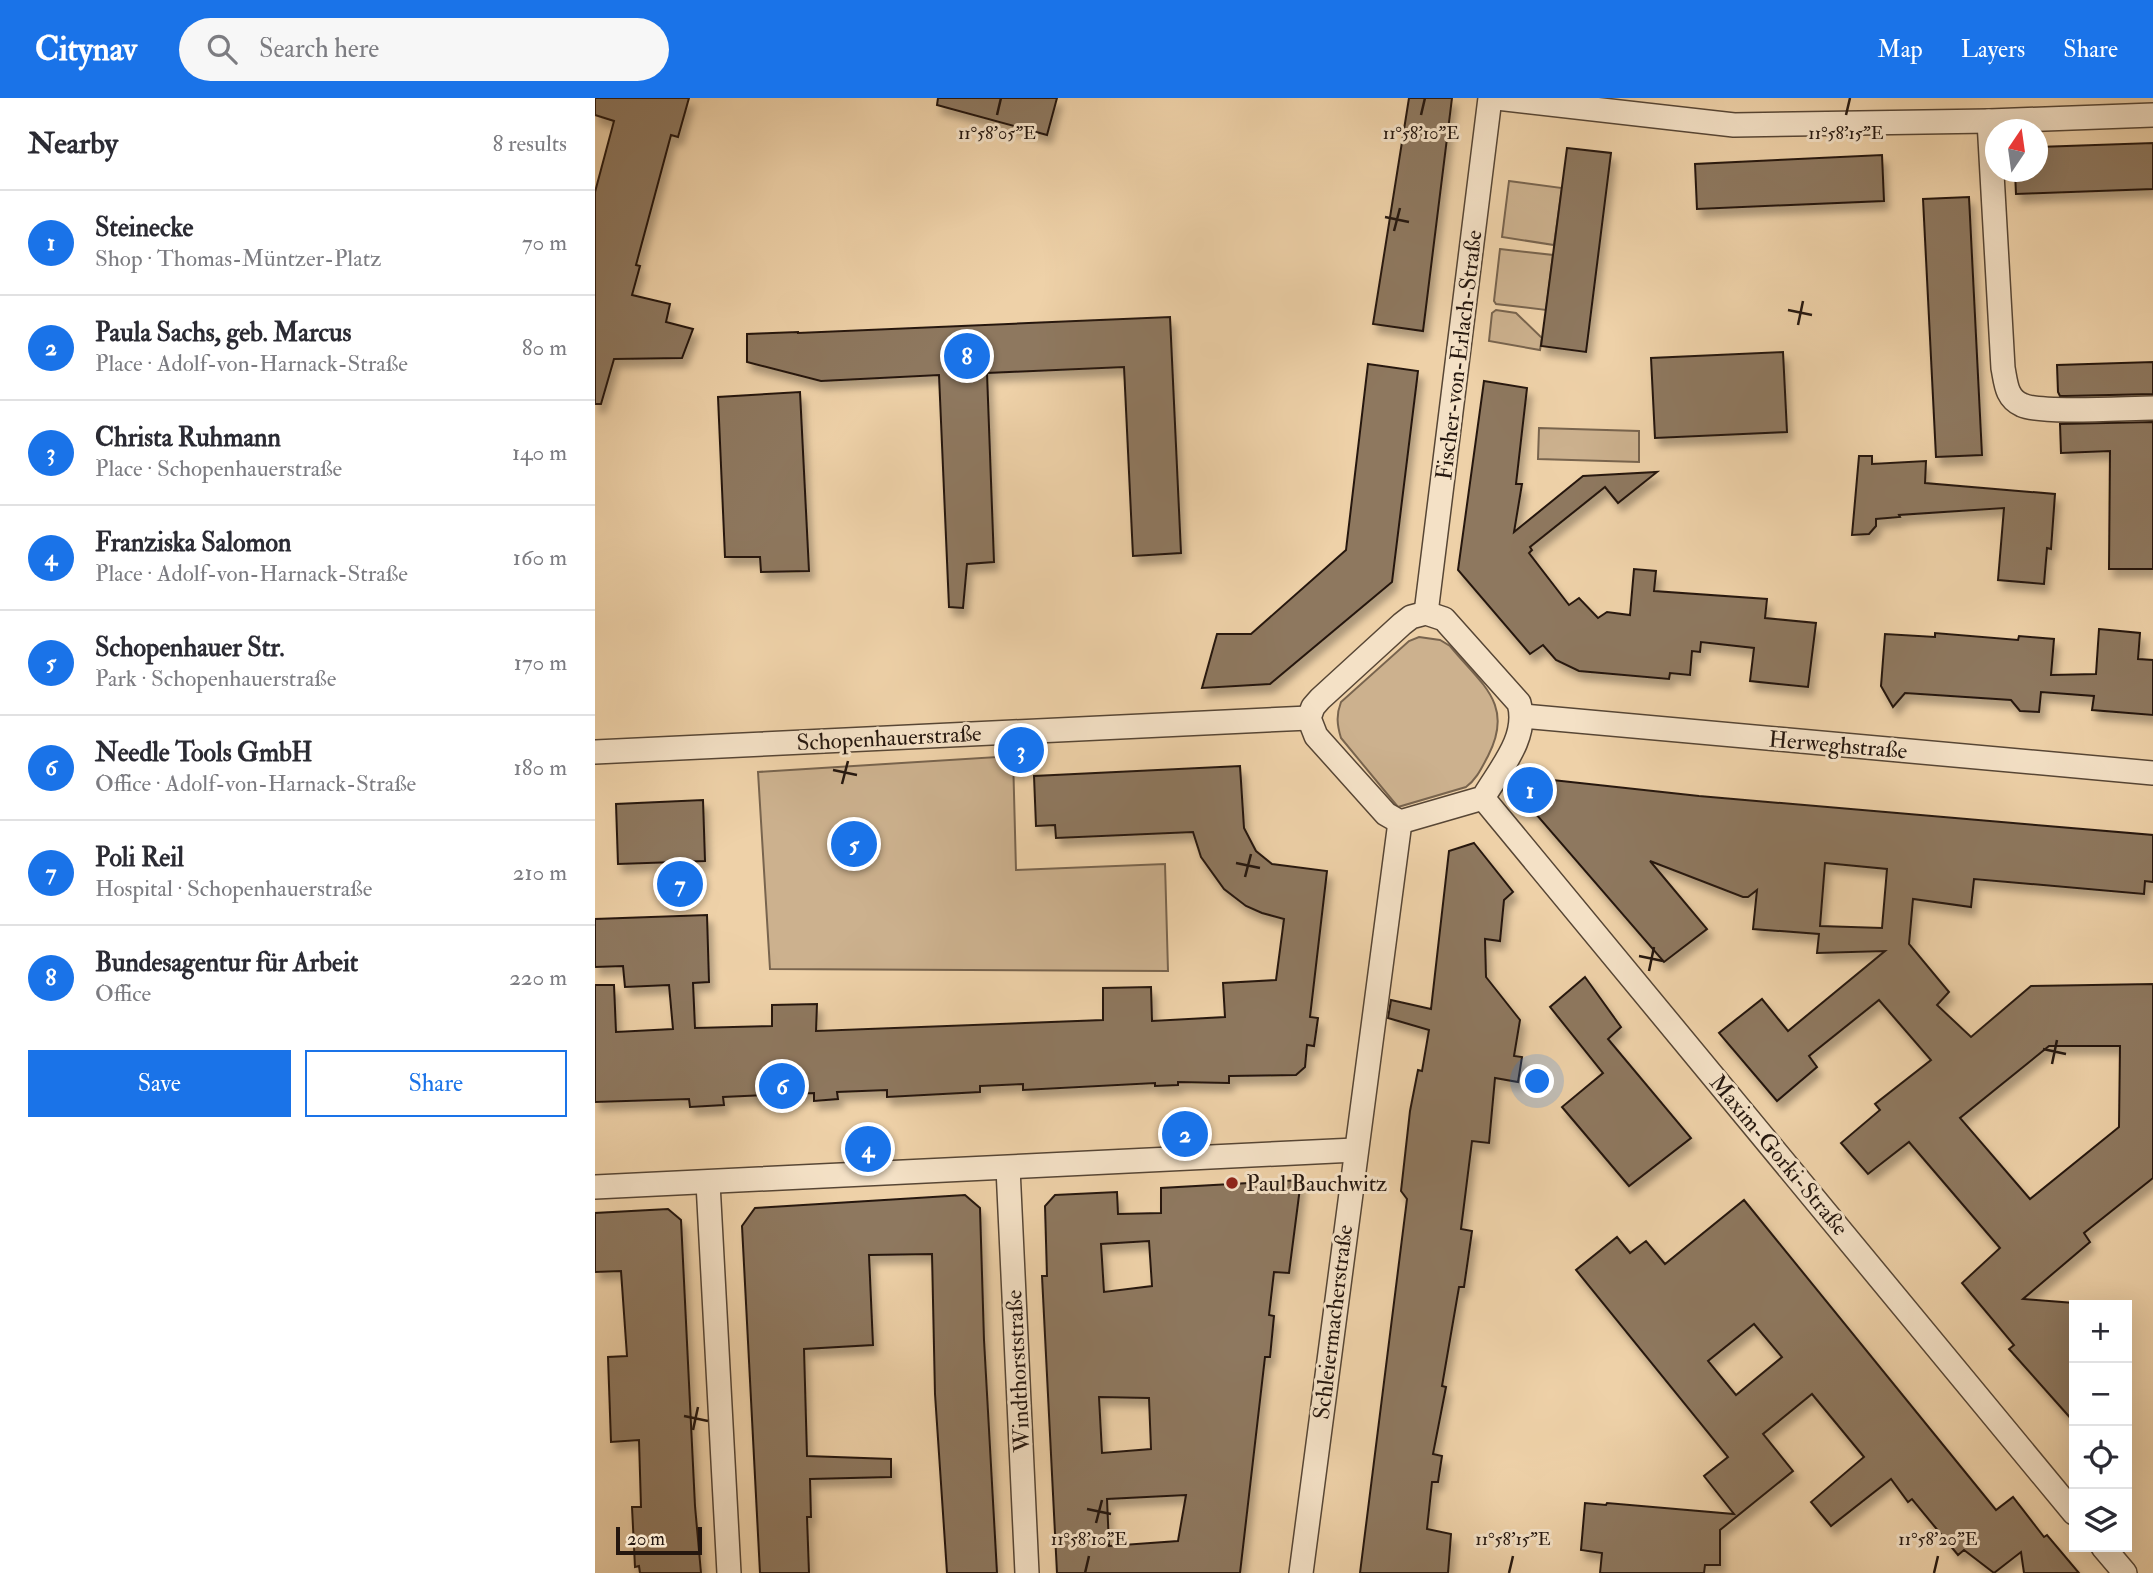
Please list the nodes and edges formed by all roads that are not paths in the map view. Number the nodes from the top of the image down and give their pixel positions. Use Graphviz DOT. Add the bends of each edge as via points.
graph roads {
  1 [pos="1490,98"];
  2 [pos="1497,98"];
  3 [pos="2153,115"];
  4 [pos="2044,119"];
  5 [pos="1985,121"];
  6 [pos="1992,182"];
  7 [pos="2153,408"];
  8 [pos="1426,613"];
  9 [pos="1523,716"];
  10 [pos="1309,718"];
  11 [pos="595,752"];
  12 [pos="2153,773"];
  13 [pos="1483,797"];
  14 [pos="1400,822"];
  15 [pos="1355,1150"];
  16 [pos="1008,1168"];
  17 [pos="708,1183"];
  18 [pos="595,1187"];
  19 [pos="2069,1507"];
  20 [pos="2107,1552"];
  21 [pos="729,1573"];
  22 [pos="1027,1573"];
  23 [pos="1301,1573"];
  24 [pos="2125,1573"];
  1 -- 8 [label="street, Fischer-von-Erlach-Straße"];
  2 -- 5 [label="street" via="1734,125"];
  3 -- 4 [label="street"];
  6 -- 7 [label="street" via="2007,392 2021,405 2041,409"];
  8 -- 9 [label="street" via="1444,620 1518,703"];
  8 -- 10 [label="street" via="1411,617 1392,634 1320,699"];
  9 -- 12 [label="street, Herweghstraße"];
  9 -- 13 [label="street" via="1515,744"];
  10 -- 11 [label="street, Schopenhauerstraße"];
  10 -- 14 [label="street" via="1316,736 1386,814"];
  13 -- 14 [label="street"];
  13 -- 19 [label="street, Maxim-Gorki-Straße"];
  14 -- 15 [label="street, Schleiermacherstraße"];
  15 -- 16 [label="street"];
  15 -- 23 [label="street, Schleiermacherstraße"];
  16 -- 17 [label="street"];
  16 -- 22 [label="street, Windthorststraße"];
  17 -- 18 [label="street"];
  17 -- 21 [label="street"];
  20 -- 24 [label="street"];
}
